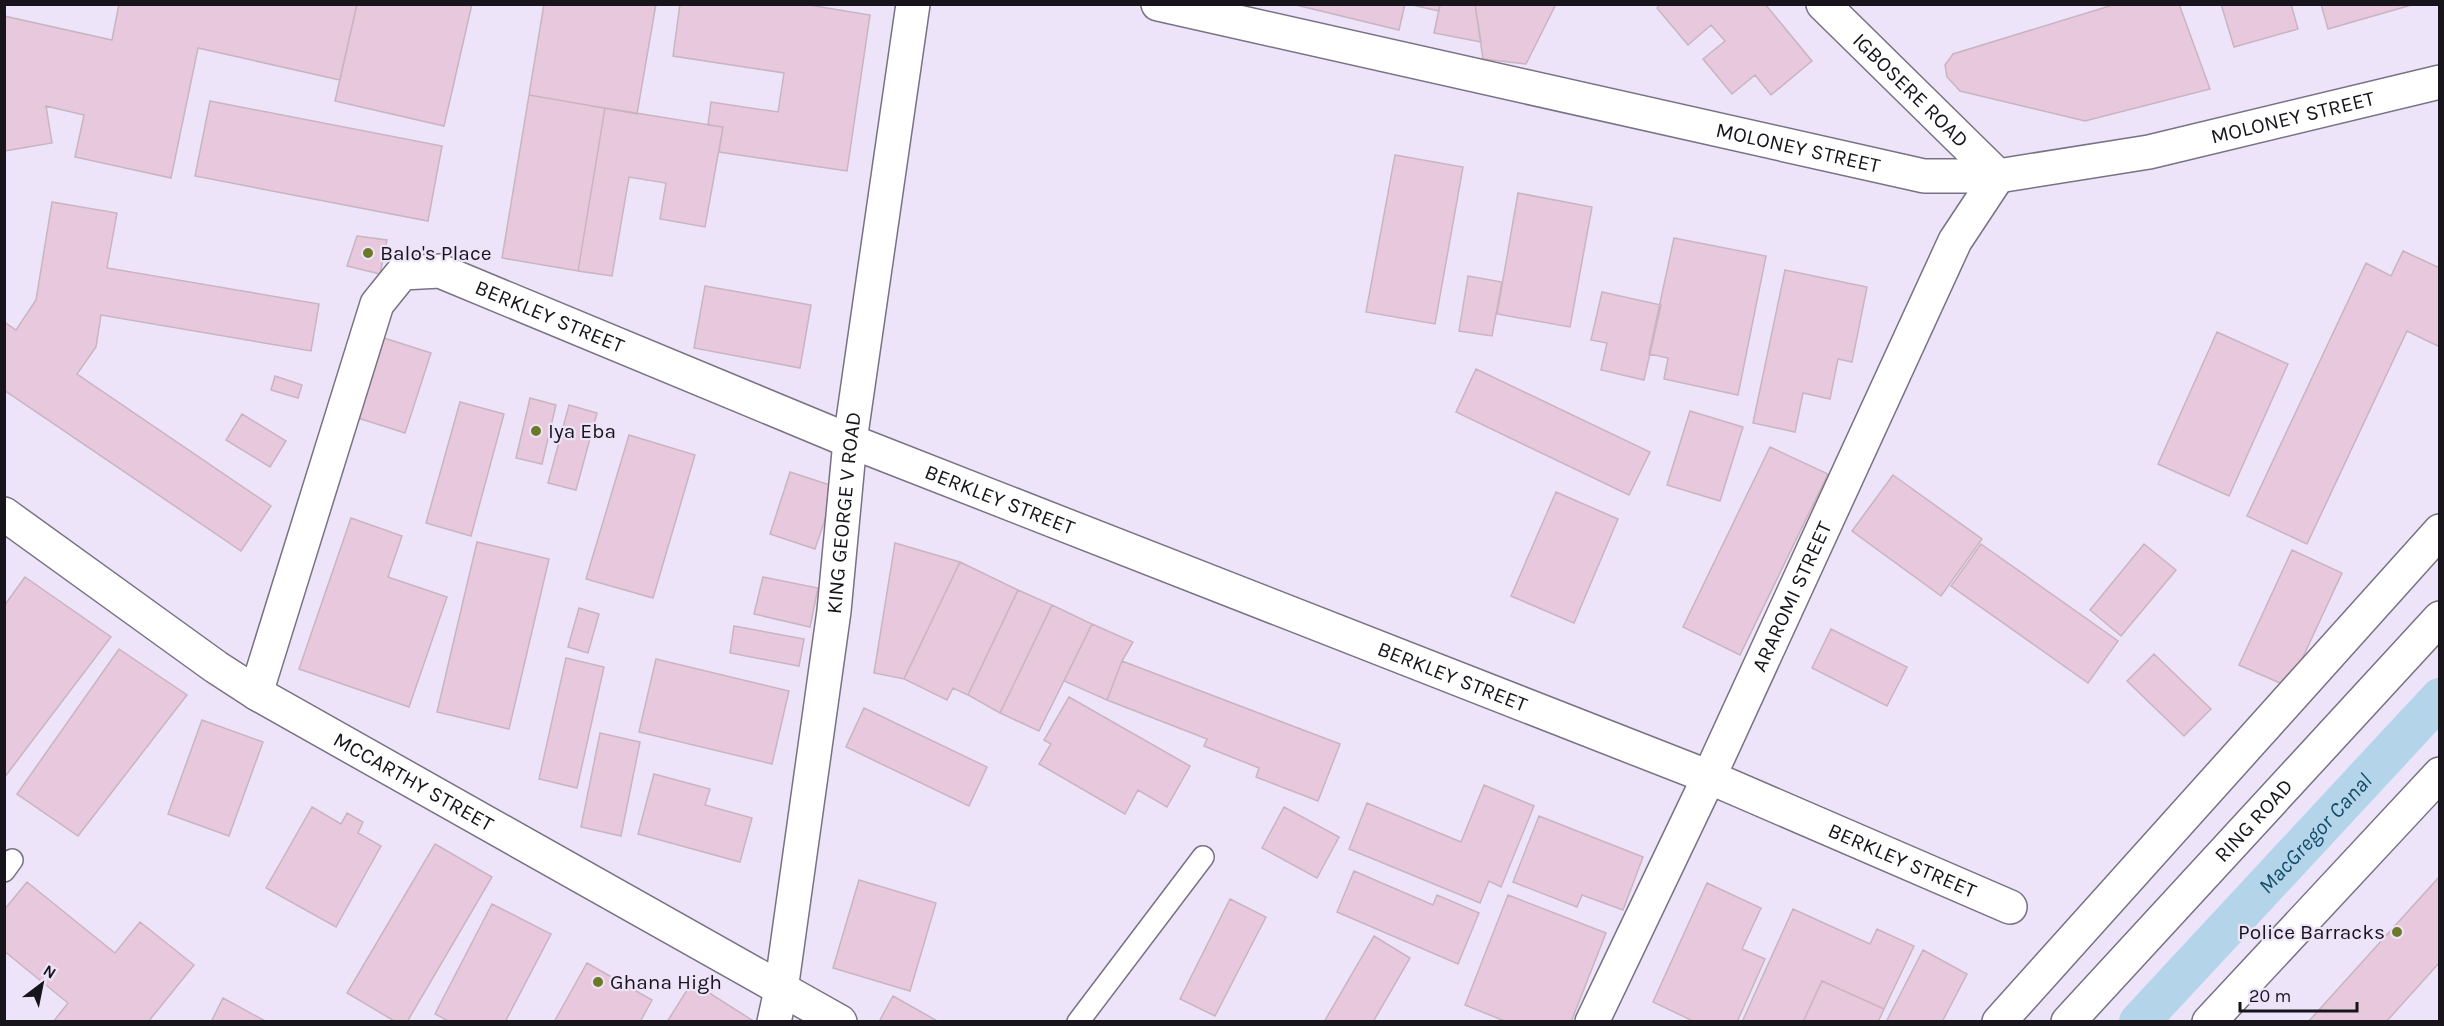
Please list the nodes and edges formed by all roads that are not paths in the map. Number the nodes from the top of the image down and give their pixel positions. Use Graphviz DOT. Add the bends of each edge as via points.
graph roads {
  1 [pos="913,4"];
  2 [pos="1158,4"];
  3 [pos="1823,4"];
  4 [pos="2439,82"];
  5 [pos="1998,176"];
  6 [pos="850,441"];
  7 [pos="4,514"];
  8 [pos="2439,531"];
  9 [pos="2439,618"];
  10 [pos="256,693"];
  11 [pos="2439,774"];
  12 [pos="1709,777"];
  13 [pos="1203,857"];
  14 [pos="2010,907"];
  15 [pos="781,990"];
  16 [pos="774,1022"];
  17 [pos="840,1022"];
  18 [pos="1078,1022"];
  19 [pos="1592,1022"];
  20 [pos="1999,1022"];
  21 [pos="2068,1022"];
  22 [pos="2209,1022"];
  1 -- 6 [label="main road, KING GEORGE V ROAD"];
  2 -- 5 [label="main road, MOLONEY STREET" via="1924,176"];
  3 -- 5 [label="main road, IGBOSERE ROAD"];
  4 -- 5 [label="main road, MOLONEY STREET" via="2149,152"];
  5 -- 12 [label="main road, ARAROMI STREET" via="1954,241"];
  6 -- 10 [label="main road, BERKLEY STREET" via="440,271 402,273 377,304"];
  6 -- 12 [label="main road, BERKLEY STREET"];
  6 -- 15 [label="main road, KING GEORGE V ROAD" via="834,611"];
  7 -- 10 [label="main road, MCCARTHY STREET"];
  8 -- 20 [label="main road"];
  9 -- 21 [label="main road, RING ROAD"];
  10 -- 15 [label="main road, MCCARTHY STREET"];
  11 -- 22 [label="main road"];
  12 -- 14 [label="main road, BERKLEY STREET"];
  12 -- 19 [label="main road, ARAROMI STREET"];
  13 -- 18 [label="lane"];
  15 -- 16 [label="main road, KING GEORGE V ROAD"];
  15 -- 17 [label="main road, MCCARTHY STREET"];
}
